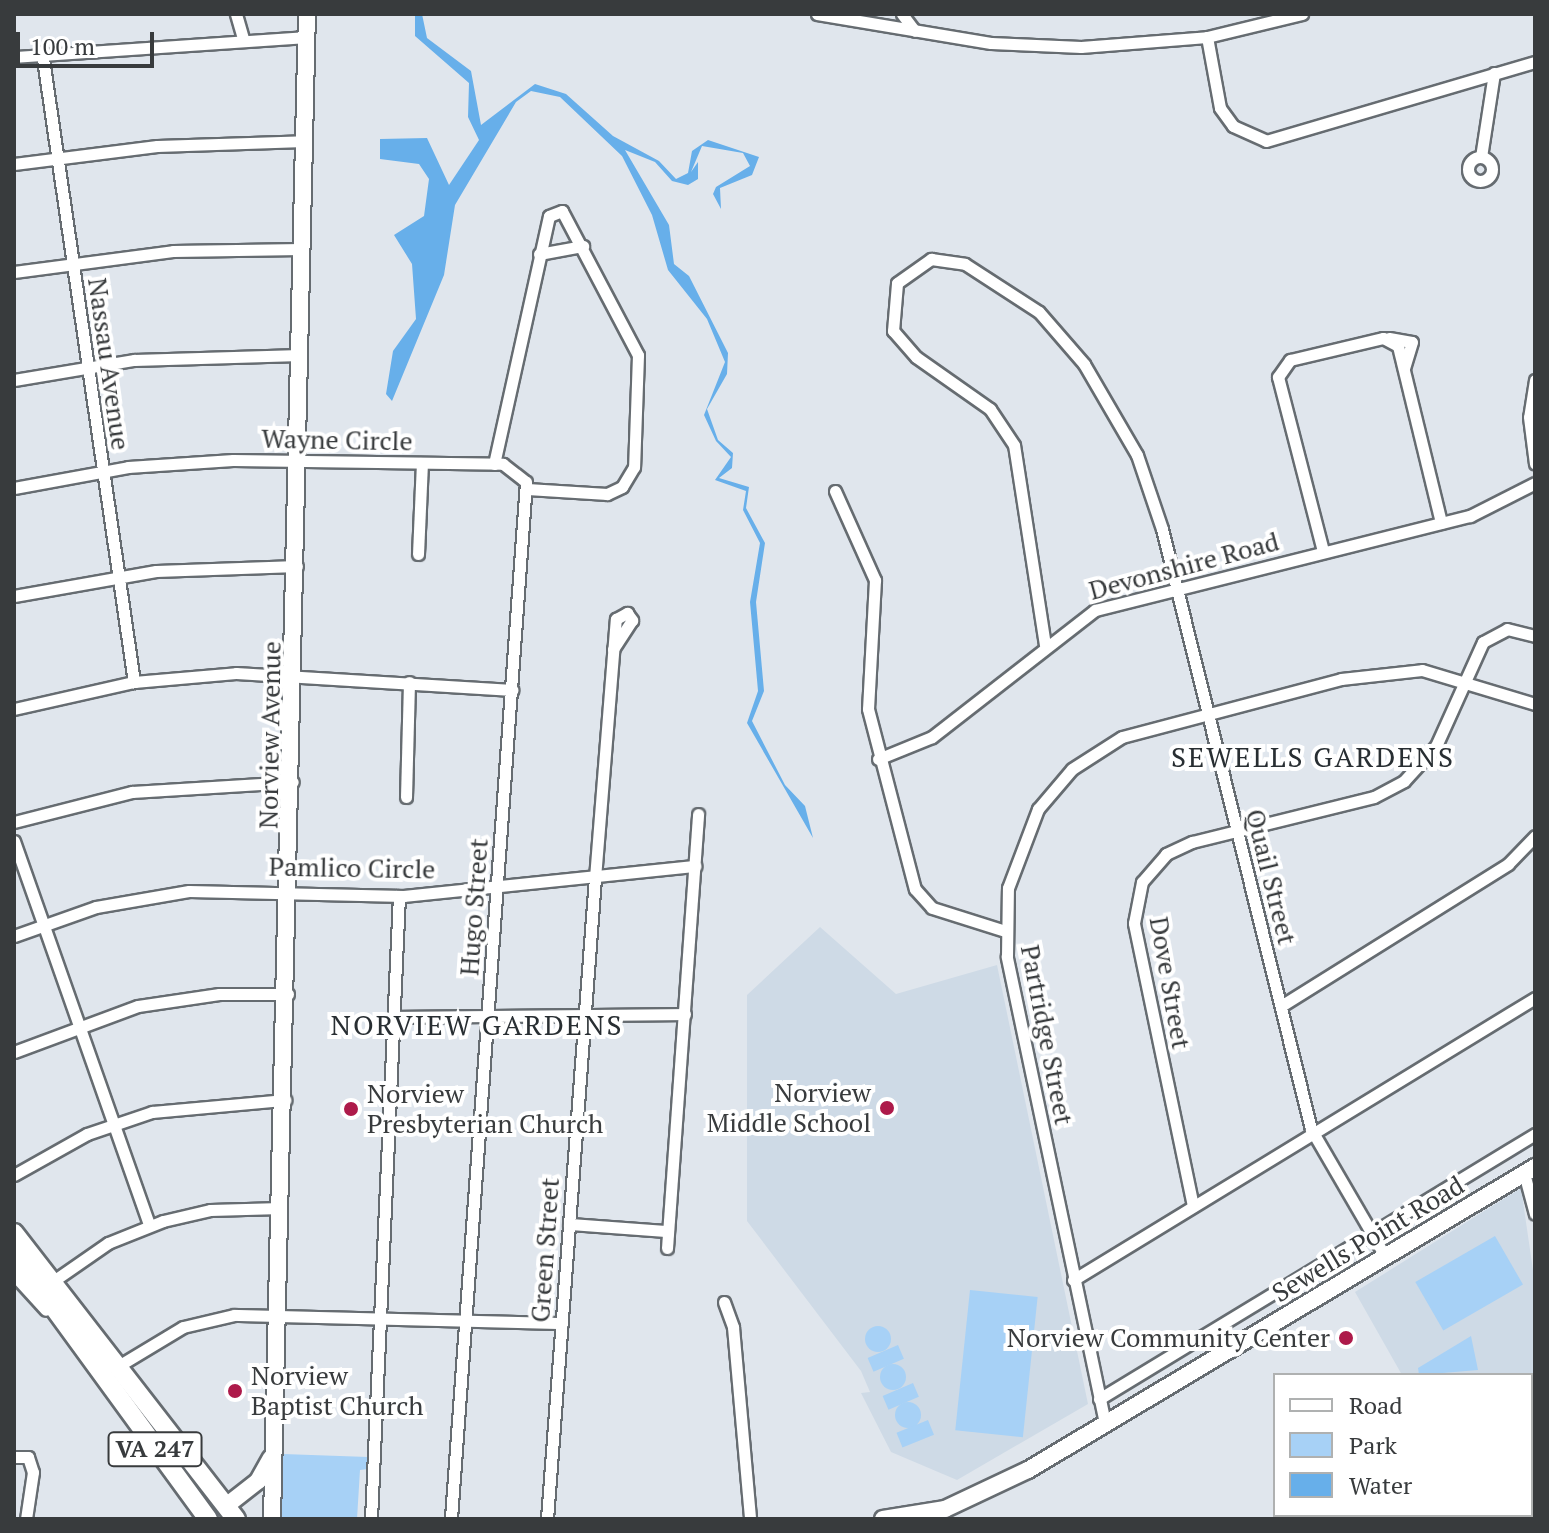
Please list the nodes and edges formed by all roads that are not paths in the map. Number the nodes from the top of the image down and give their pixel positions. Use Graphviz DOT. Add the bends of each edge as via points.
graph roads {
  1 [pos="236,14"];
  2 [pos="307,14"];
  3 [pos="817,14"];
  4 [pos="870,14"];
  5 [pos="902,14"];
  6 [pos="1302,14"];
  7 [pos="858,21"];
  8 [pos="915,31"];
  9 [pos="305,37"];
  10 [pos="1207,37"];
  11 [pos="243,38"];
  12 [pos="42,52"];
  13 [pos="14,57"];
  14 [pos="1535,62"];
  15 [pos="1494,73"];
  16 [pos="304,141"];
  17 [pos="56,157"];
  18 [pos="1481,157"];
  19 [pos="14,164"];
  20 [pos="583,246"];
  21 [pos="301,249"];
  22 [pos="539,254"];
  23 [pos="72,262"];
  24 [pos="14,272"];
  25 [pos="300,355"];
  26 [pos="88,366"];
  27 [pos="14,380"];
  28 [pos="1535,380"];
  29 [pos="298,461"];
  30 [pos="422,463"];
  31 [pos="494,464"];
  32 [pos="1535,464"];
  33 [pos="103,471"];
  34 [pos="1535,483"];
  35 [pos="14,488"];
  36 [pos="527,489"];
  37 [pos="835,491"];
  38 [pos="1441,523"];
  39 [pos="1323,551"];
  40 [pos="418,554"];
  41 [pos="297,566"];
  42 [pos="118,576"];
  43 [pos="1176,587"];
  44 [pos="14,596"];
  45 [pos="1535,636"];
  46 [pos="1045,645"];
  47 [pos="613,649"];
  48 [pos="295,674"];
  49 [pos="134,682"];
  50 [pos="409,682"];
  51 [pos="1463,682"];
  52 [pos="512,690"];
  53 [pos="1535,704"];
  54 [pos="14,709"];
  55 [pos="1207,712"];
  56 [pos="878,759"];
  57 [pos="293,782"];
  58 [pos="406,797"];
  59 [pos="698,814"];
  60 [pos="14,822"];
  61 [pos="1237,831"];
  62 [pos="1535,836"];
  63 [pos="14,841"];
  64 [pos="695,866"];
  65 [pos="595,878"];
  66 [pos="497,888"];
  67 [pos="291,889"];
  68 [pos="399,896"];
  69 [pos="44,925"];
  70 [pos="1005,931"];
  71 [pos="14,936"];
  72 [pos="289,994"];
  73 [pos="1535,998"];
  74 [pos="1281,1006"];
  75 [pos="585,1013"];
  76 [pos="489,1014"];
  77 [pos="685,1014"];
  78 [pos="395,1017"];
  79 [pos="79,1024"];
  80 [pos="14,1052"];
  81 [pos="285,1100"];
  82 [pos="114,1124"];
  83 [pos="1313,1133"];
  84 [pos="1535,1134"];
  85 [pos="1529,1170"];
  86 [pos="14,1175"];
  87 [pos="1193,1206"];
  88 [pos="281,1208"];
  89 [pos="1535,1214"];
  90 [pos="569,1224"];
  91 [pos="149,1225"];
  92 [pos="667,1231"];
  93 [pos="14,1233"];
  94 [pos="1372,1233"];
  95 [pos="667,1248"];
  96 [pos="14,1253"];
  97 [pos="1385,1256"];
  98 [pos="14,1275"];
  99 [pos="1073,1280"];
  100 [pos="49,1285"];
  101 [pos="724,1302"];
  102 [pos="276,1315"];
  103 [pos="382,1321"];
  104 [pos="562,1323"];
  105 [pos="465,1326"];
  106 [pos="86,1353"];
  107 [pos="119,1365"];
  108 [pos="102,1377"];
  109 [pos="1099,1399"];
  110 [pos="1105,1423"];
  111 [pos="271,1456"];
  112 [pos="14,1457"];
  113 [pos="231,1513"];
  114 [pos="921,1517"];
  115 [pos="26,1519"];
  116 [pos="208,1519"];
  117 [pos="272,1519"];
  118 [pos="371,1519"];
  119 [pos="451,1519"];
  120 [pos="547,1519"];
  121 [pos="750,1519"];
  122 [pos="883,1519"];
  1 -- 11 [label="street"];
  2 -- 9 [label="street, Norview Avenue"];
  3 -- 7 [label="street"];
  4 -- 7 [label="street"];
  5 -- 8 [label="street"];
  6 -- 10 [label="street"];
  7 -- 8 [label="street"];
  8 -- 10 [label="street" via="1081,47"];
  9 -- 11 [label="street"];
  9 -- 16 [label="street, Norview Avenue"];
  10 -- 15 [label="street" via="1220,108 1242,133 1266,141"];
  11 -- 12 [label="street"];
  12 -- 13 [label="street"];
  12 -- 17 [label="street, Nassau Avenue"];
  14 -- 15 [label="street"];
  15 -- 18 [label="street"];
  16 -- 17 [label="street"];
  16 -- 21 [label="street, Norview Avenue"];
  17 -- 19 [label="street"];
  17 -- 23 [label="street, Nassau Avenue"];
  20 -- 22 [label="street"];
  20 -- 22 [label="street" via="557,210 549,216"];
  20 -- 36 [label="street" via="640,364 634,467 622,487 607,494"];
  21 -- 23 [label="street"];
  21 -- 25 [label="street, Norview Avenue"];
  22 -- 31 [label="street"];
  23 -- 24 [label="street"];
  23 -- 26 [label="street, Nassau Avenue"];
  25 -- 26 [label="street"];
  25 -- 29 [label="street, Norview Avenue"];
  26 -- 27 [label="street"];
  26 -- 33 [label="street, Nassau Avenue"];
  28 -- 32 [label="street" via="1529,417"];
  29 -- 30 [label="street, Wayne Circle"];
  29 -- 33 [label="street, Wayne Circle"];
  29 -- 41 [label="street, Norview Avenue"];
  30 -- 31 [label="street, Wayne Circle"];
  30 -- 40 [label="street"];
  31 -- 36 [label="street" via="515,468"];
  33 -- 35 [label="street, Wayne Circle"];
  33 -- 42 [label="street, Nassau Avenue"];
  34 -- 38 [label="street, Devonshire Road"];
  36 -- 52 [label="street, Hugo Street"];
  37 -- 56 [label="street" via="875,580 867,691"];
  38 -- 39 [label="street, Devonshire Road"];
  38 -- 39 [label="street" via="1404,369 1412,342 1389,338 1290,360 1279,370"];
  39 -- 43 [label="street, Devonshire Road"];
  41 -- 42 [label="street"];
  41 -- 48 [label="street, Norview Avenue"];
  42 -- 44 [label="street"];
  42 -- 49 [label="street, Nassau Avenue"];
  43 -- 46 [label="street, Devonshire Road" via="1095,610"];
  43 -- 46 [label="street, Quail Street" via="1155,501 1120,422 1071,345 1019,298 965,264 931,259 897,283 890,321 903,347 990,409 1014,445"];
  43 -- 55 [label="street, Quail Street"];
  45 -- 51 [label="street, Dove Street" via="1517,629 1491,636"];
  46 -- 56 [label="street, Devonshire Road" via="932,737"];
  47 -- 65 [label="street, Green Street"];
  48 -- 49 [label="street"];
  48 -- 50 [label="street"];
  48 -- 57 [label="street, Norview Avenue"];
  49 -- 54 [label="street"];
  50 -- 52 [label="street"];
  50 -- 58 [label="street"];
  51 -- 53 [label="street, Partridge Street"];
  51 -- 55 [label="street, Partridge Street" via="1389,669"];
  51 -- 61 [label="street, Dove Street" via="1436,746 1404,781 1374,797"];
  52 -- 66 [label="street, Hugo Street"];
  55 -- 61 [label="street, Quail Street"];
  55 -- 70 [label="street, Partridge Street" via="1122,737 1056,786 1019,846"];
  56 -- 70 [label="street" via="918,894 932,908"];
  57 -- 60 [label="street" via="132,792"];
  57 -- 67 [label="street, Norview Avenue"];
  59 -- 64 [label="street"];
  61 -- 74 [label="street, Quail Street"];
  61 -- 87 [label="street, Dove Street" via="1166,854 1142,882 1134,911"];
  62 -- 74 [label="street" via="1508,864"];
  63 -- 69 [label="street"];
  64 -- 65 [label="street, Pamlico Circle"];
  64 -- 77 [label="street"];
  65 -- 66 [label="street, Pamlico Circle"];
  65 -- 75 [label="street, Green Street"];
  66 -- 68 [label="street, Pamlico Circle"];
  66 -- 76 [label="street, Hugo Street"];
  67 -- 68 [label="street, Pamlico Circle"];
  67 -- 69 [label="street, Pamlico Circle" via="165,894"];
  67 -- 72 [label="street, Norview Avenue"];
  68 -- 78 [label="street"];
  69 -- 71 [label="street, Pamlico Circle"];
  69 -- 79 [label="street"];
  70 -- 99 [label="street, Partridge Street"];
  72 -- 79 [label="street" via="189,997"];
  72 -- 81 [label="street, Norview Avenue"];
  73 -- 83 [label="street"];
  74 -- 83 [label="street, Quail Street"];
  75 -- 76 [label="street"];
  75 -- 77 [label="street"];
  75 -- 90 [label="street, Green Street"];
  76 -- 78 [label="street"];
  76 -- 105 [label="street, Hugo Street"];
  77 -- 92 [label="street"];
  78 -- 103 [label="street"];
  79 -- 80 [label="street"];
  79 -- 82 [label="street"];
  81 -- 82 [label="street" via="211,1101"];
  81 -- 88 [label="street, Norview Avenue"];
  82 -- 86 [label="street"];
  82 -- 91 [label="street"];
  83 -- 87 [label="street"];
  83 -- 94 [label="street, Quail Street"];
  84 -- 94 [label="street, Sewells Point Road"];
  85 -- 89 [label="street"];
  85 -- 97 [label="street, Sewells Point Road"];
  87 -- 99 [label="street"];
  88 -- 91 [label="street" via="210,1210"];
  88 -- 102 [label="street, Norview Avenue"];
  90 -- 92 [label="street"];
  90 -- 104 [label="street, Green Street"];
  91 -- 100 [label="street"];
  92 -- 95 [label="street"];
  93 -- 100 [label="main road, VA 247"];
  94 -- 97 [label="street, Quail Street"];
  94 -- 109 [label="street, Sewells Point Road"];
  96 -- 100 [label="main road, VA 247"];
  97 -- 110 [label="street, Sewells Point Road"];
  98 -- 106 [label="street"];
  99 -- 109 [label="street, Partridge Street"];
  100 -- 106 [label="main road, VA 247"];
  100 -- 107 [label="main road, VA 247"];
  101 -- 121 [label="street" via="733,1327"];
  102 -- 103 [label="street"];
  102 -- 107 [label="street" via="183,1327"];
  102 -- 111 [label="street, Norview Avenue"];
  103 -- 105 [label="street"];
  103 -- 118 [label="street"];
  104 -- 105 [label="street"];
  104 -- 120 [label="street, Green Street"];
  105 -- 119 [label="street, Hugo Street"];
  106 -- 108 [label="main road, VA 247"];
  107 -- 108 [label="street"];
  107 -- 113 [label="main road, VA 247"];
  108 -- 116 [label="main road, VA 247"];
  109 -- 110 [label="street, Partridge Street"];
  110 -- 114 [label="street, Sewells Point Road" via="990,1490"];
  111 -- 113 [label="street"];
  111 -- 117 [label="street, Norview Avenue"];
  112 -- 115 [label="street" via="31,1461"];
  114 -- 122 [label="street, Sewells Point Road"];
}
